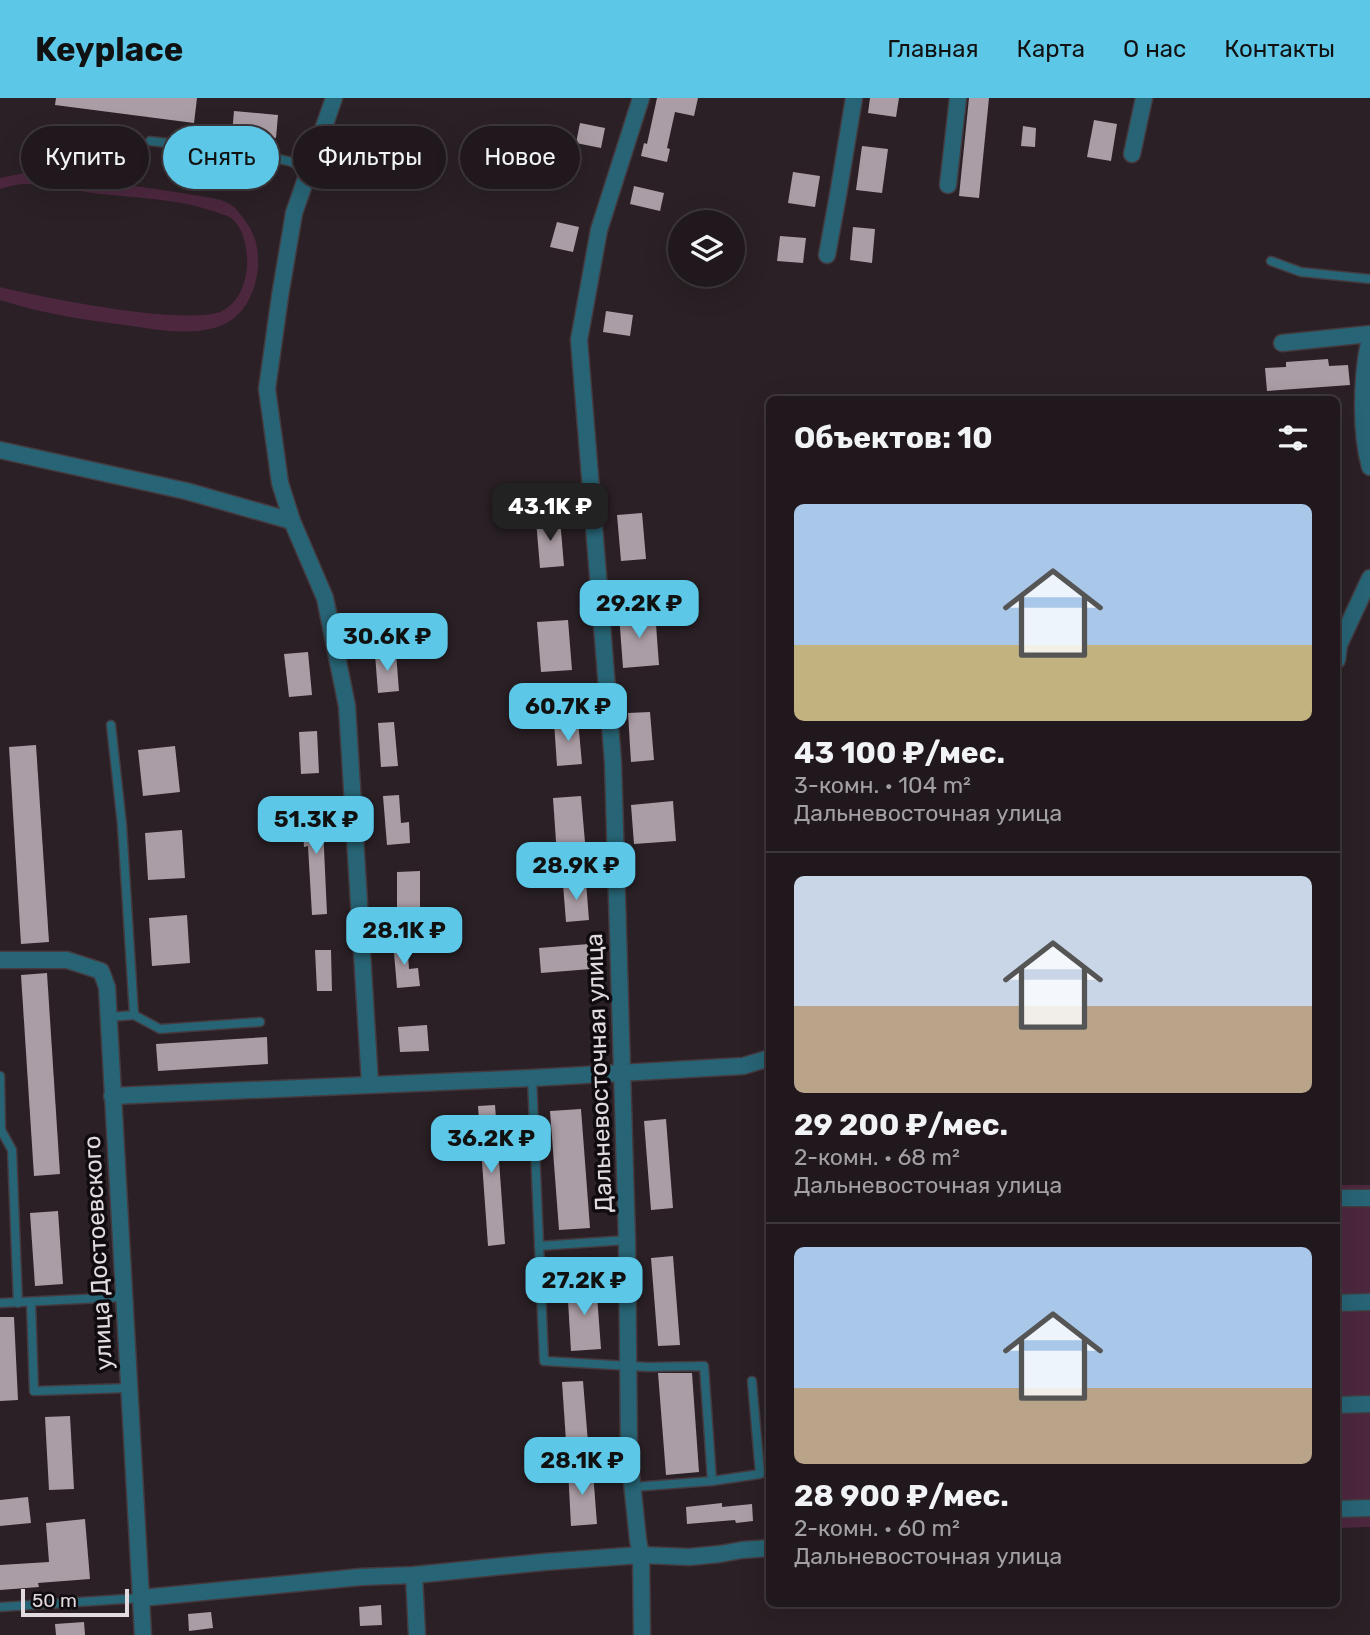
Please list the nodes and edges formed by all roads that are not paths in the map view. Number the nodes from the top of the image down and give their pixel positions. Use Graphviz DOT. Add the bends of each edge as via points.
graph roads {
  1 [pos="334,98"];
  2 [pos="640,98"];
  3 [pos="853,98"];
  4 [pos="958,98"];
  5 [pos="1144,98"];
  6 [pos="325,126"];
  7 [pos="150,141"];
  8 [pos="1132,154"];
  9 [pos="293,163"];
  10 [pos="948,185"];
  11 [pos="303,189"];
  12 [pos="827,255"];
  13 [pos="1272,261"];
  14 [pos="1370,279"];
  15 [pos="1370,334"];
  16 [pos="1370,340"];
  17 [pos="1282,343"];
  18 [pos="0,450"];
  19 [pos="1370,467"];
  20 [pos="292,521"];
  21 [pos="1370,578"];
  22 [pos="1340,643"];
  23 [pos="111,725"];
  24 [pos="0,960"];
  25 [pos="134,1015"];
  26 [pos="109,1017"];
  27 [pos="260,1022"];
  28 [pos="766,1059"];
  29 [pos="621,1073"];
  30 [pos="0,1076"];
  31 [pos="532,1078"];
  32 [pos="370,1084"];
  33 [pos="112,1096"];
  34 [pos="1,1131"];
  35 [pos="1340,1198"];
  36 [pos="1370,1198"];
  37 [pos="627,1240"];
  38 [pos="540,1246"];
  39 [pos="123,1297"];
  40 [pos="1370,1302"];
  41 [pos="0,1303"];
  42 [pos="18,1303"];
  43 [pos="31,1303"];
  44 [pos="1340,1303"];
  45 [pos="629,1366"];
  46 [pos="752,1381"];
  47 [pos="129,1388"];
  48 [pos="1370,1404"];
  49 [pos="1340,1405"];
  50 [pos="629,1454"];
  51 [pos="556,1463"];
  52 [pos="712,1481"];
  53 [pos="633,1487"];
  54 [pos="1370,1508"];
  55 [pos="1340,1509"];
  56 [pos="766,1548"];
  57 [pos="641,1555"];
  58 [pos="414,1575"];
  59 [pos="141,1598"];
  60 [pos="0,1607"];
  61 [pos="143,1635"];
  62 [pos="417,1635"];
  63 [pos="642,1635"];
  1 -- 6 [label="street"];
  2 -- 29 [label="street, Дальневосточная улица" via="599,230 579,340 613,762"];
  3 -- 12 [label="street"];
  4 -- 10 [label="street"];
  5 -- 8 [label="street"];
  7 -- 9 [label="lane" via="254,153"];
  11 -- 20 [label="street" via="295,213 267,389 280,483"];
  13 -- 14 [label="lane" via="1301,272"];
  15 -- 17 [label="street"];
  16 -- 19 [label="street" via="1362,407"];
  18 -- 20 [label="street" via="186,491"];
  20 -- 32 [label="street" via="326,598 346,706"];
  21 -- 22 [label="street"];
  23 -- 25 [label="lane"];
  24 -- 26 [label="street, улица Достоевского" via="66,960 101,971"];
  25 -- 26 [label="lane"];
  25 -- 27 [label="lane" via="160,1029"];
  26 -- 33 [label="street, улица Достоевского"];
  28 -- 29 [label="street" via="743,1066"];
  29 -- 31 [label="street"];
  29 -- 37 [label="street, Дальневосточная улица"];
  30 -- 34 [label="lane"];
  31 -- 32 [label="street"];
  31 -- 38 [label="lane"];
  32 -- 33 [label="street"];
  33 -- 39 [label="street, улица Достоевского"];
  34 -- 42 [label="lane" via="12,1150"];
  35 -- 36 [label="street"];
  37 -- 38 [label="lane"];
  37 -- 45 [label="street, Дальневосточная улица"];
  38 -- 45 [label="lane" via="544,1362"];
  39 -- 43 [label="lane"];
  39 -- 47 [label="street, улица Достоевского"];
  40 -- 44 [label="street"];
  41 -- 42 [label="lane"];
  42 -- 43 [label="lane"];
  43 -- 47 [label="lane" via="34,1391"];
  45 -- 50 [label="street, Дальневосточная улица"];
  45 -- 52 [label="lane" via="704,1366"];
  46 -- 52 [label="lane" via="760,1474"];
  47 -- 59 [label="street, улица Достоевского"];
  48 -- 49 [label="street"];
  50 -- 51 [label="lane"];
  50 -- 53 [label="street, Дальневосточная улица"];
  52 -- 53 [label="lane"];
  53 -- 57 [label="street, Дальневосточная улица"];
  54 -- 55 [label="street"];
  56 -- 57 [label="street" via="689,1557"];
  57 -- 58 [label="street"];
  57 -- 63 [label="street, Дальневосточная улица"];
  58 -- 59 [label="street"];
  58 -- 62 [label="street"];
  59 -- 60 [label="lane"];
  59 -- 61 [label="street, улица Достоевского"];
}
